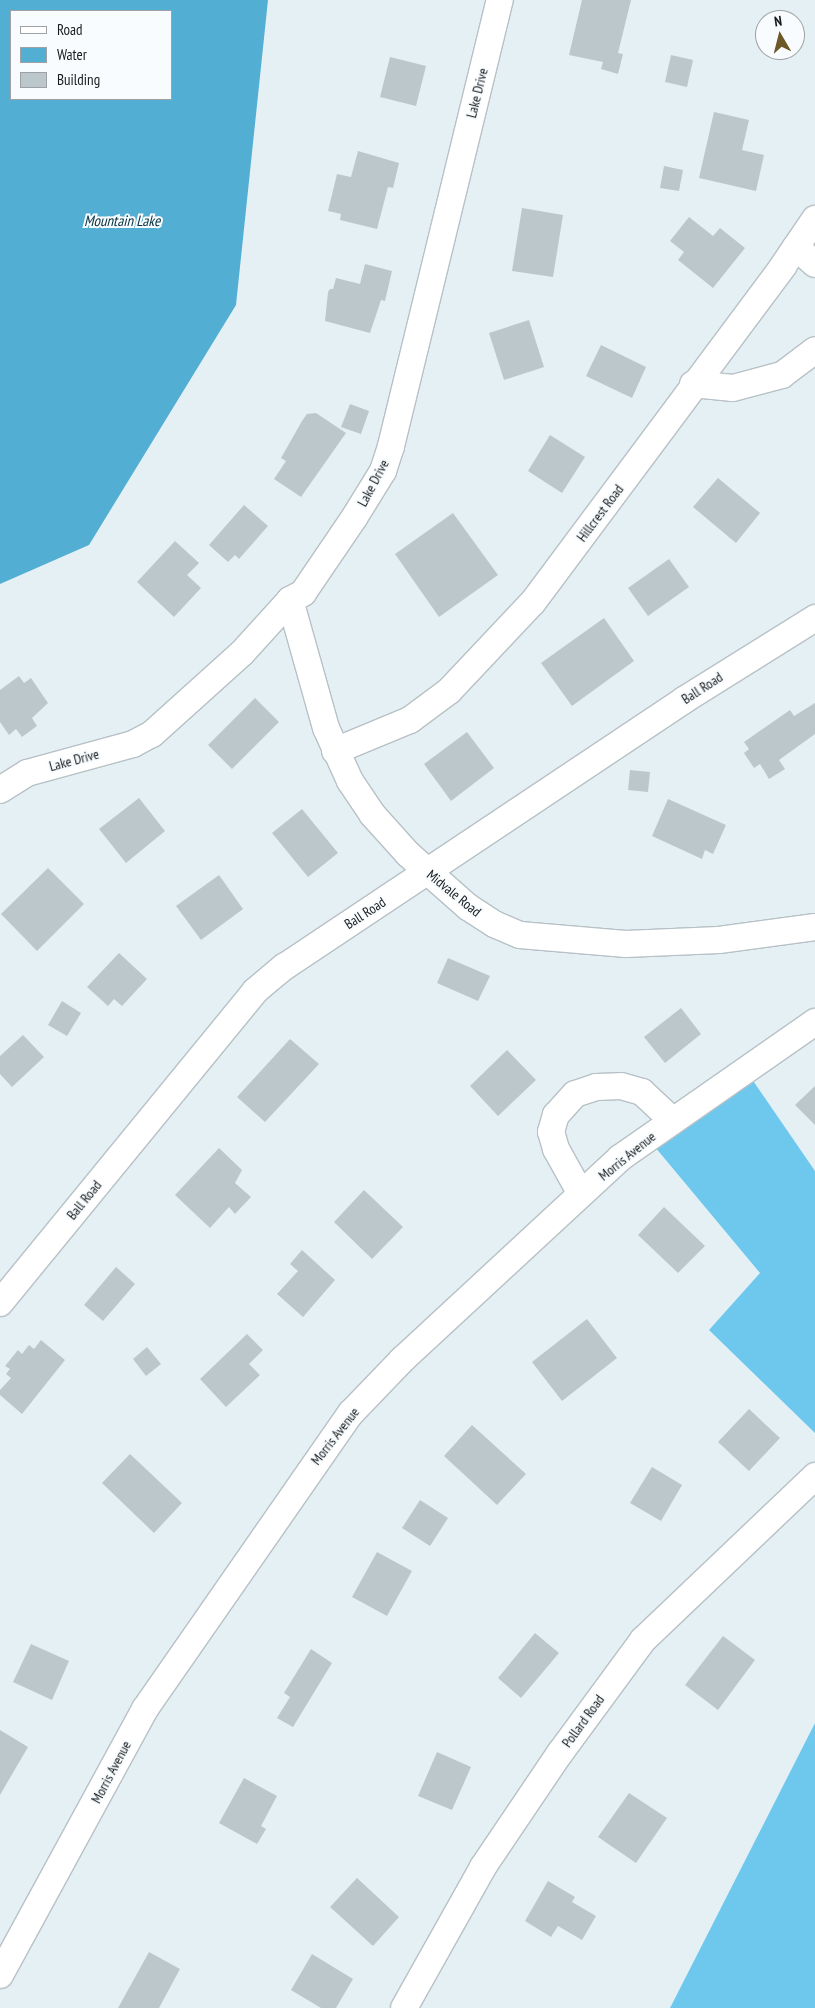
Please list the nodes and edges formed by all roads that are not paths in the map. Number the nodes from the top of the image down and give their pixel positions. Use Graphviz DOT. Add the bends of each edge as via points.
graph roads {
  1 [pos="500,0"];
  2 [pos="810,240"];
  3 [pos="815,350"];
  4 [pos="693,384"];
  5 [pos="290,600"];
  6 [pos="815,618"];
  7 [pos="335,752"];
  8 [pos="0,790"];
  9 [pos="428,872"];
  10 [pos="815,927"];
  11 [pos="815,1022"];
  12 [pos="672,1120"];
  13 [pos="581,1194"];
  14 [pos="0,1303"];
  15 [pos="815,1476"];
  16 [pos="0,1975"];
  17 [pos="404,2008"];
  1 -- 5 [label="street, Lake Drive" via="391,446 382,471 354,518 303,593"];
  2 -- 4 [label="street, Hillcrest Road"];
  3 -- 4 [label="street" via="782,375 734,388"];
  4 -- 7 [label="street, Hillcrest Road" via="534,602 449,691 410,720"];
  5 -- 7 [label="street, Midvale Road"];
  5 -- 8 [label="street, Lake Drive" via="242,653 152,734 133,744 27,773"];
  6 -- 9 [label="street, Ball Road" via="684,700"];
  7 -- 9 [label="street, Midvale Road" via="372,814"];
  9 -- 10 [label="street, Midvale Road" via="468,907 520,935 626,944 719,940"];
  9 -- 14 [label="street, Ball Road" via="284,967 255,991"];
  11 -- 12 [label="street, Morris Avenue"];
  12 -- 13 [label="street, Morris Avenue" via="620,1158"];
  12 -- 13 [label="street" via="642,1092 621,1086 596,1087 575,1094 556,1114 552,1132 556,1149"];
  13 -- 16 [label="street, Morris Avenue" via="402,1360 351,1412 145,1709"];
  15 -- 17 [label="street, Pollard Road" via="644,1640 560,1753 484,1867"];
}
